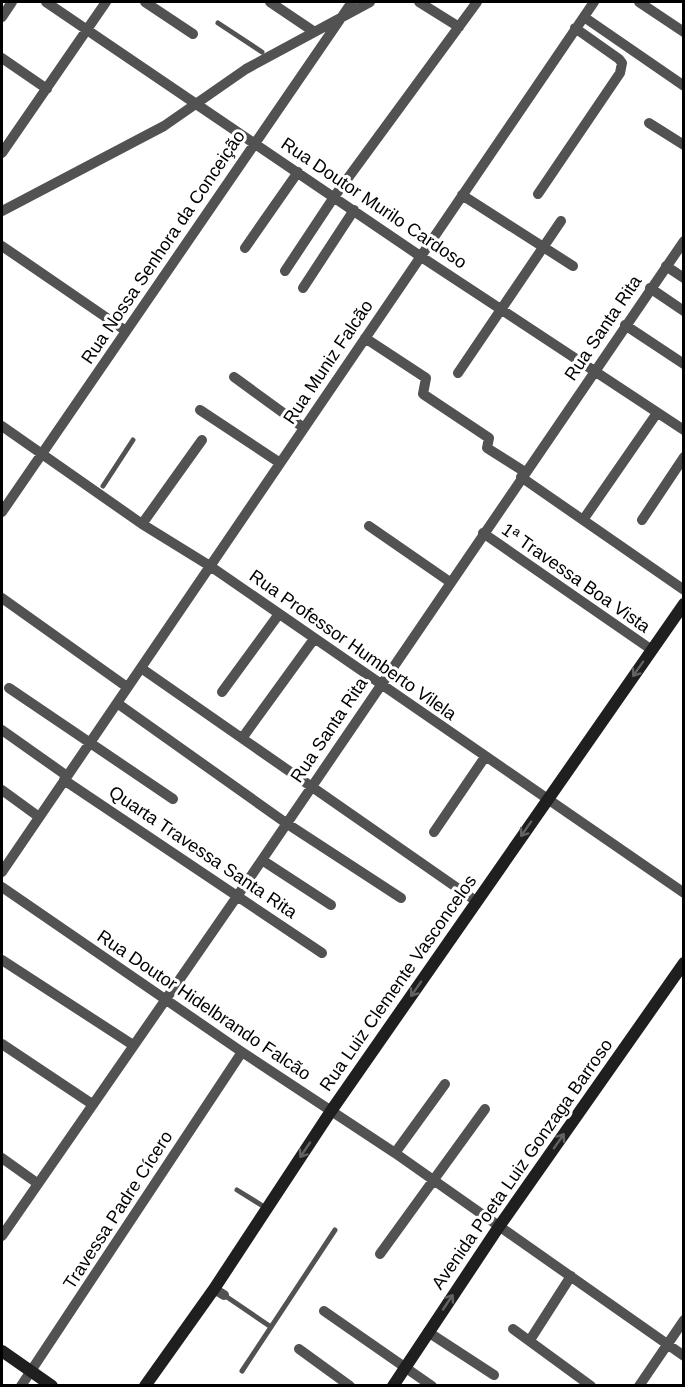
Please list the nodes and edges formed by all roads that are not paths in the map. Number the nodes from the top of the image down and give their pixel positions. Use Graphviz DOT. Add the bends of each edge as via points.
graph roads {
  1 [pos="12,2"];
  2 [pos="46,2"];
  3 [pos="106,2"];
  4 [pos="145,2"];
  5 [pos="270,2"];
  6 [pos="352,2"];
  7 [pos="370,2"];
  8 [pos="419,2"];
  9 [pos="477,2"];
  10 [pos="594,2"];
  11 [pos="639,2"];
  12 [pos="2,17"];
  13 [pos="341,17"];
  14 [pos="584,17"];
  15 [pos="218,23"];
  16 [pos="459,27"];
  17 [pos="86,28"];
  18 [pos="575,28"];
  19 [pos="313,31"];
  20 [pos="684,32"];
  21 [pos="193,34"];
  22 [pos="266,54"];
  23 [pos="2,58"];
  24 [pos="684,86"];
  25 [pos="47,89"];
  26 [pos="197,103"];
  27 [pos="649,123"];
  28 [pos="255,143"];
  29 [pos="684,145"];
  30 [pos="3,146"];
  31 [pos="298,172"];
  32 [pos="538,194"];
  33 [pos="462,195"];
  34 [pos="334,196"];
  35 [pos="354,210"];
  36 [pos="2,211"];
  37 [pos="561,221"];
  38 [pos="684,241"];
  39 [pos="2,246"];
  40 [pos="245,248"];
  41 [pos="544,248"];
  42 [pos="420,256"];
  43 [pos="573,266"];
  44 [pos="666,266"];
  45 [pos="285,272"];
  46 [pos="684,278"];
  47 [pos="303,288"];
  48 [pos="650,288"];
  49 [pos="502,309"];
  50 [pos="684,311"];
  51 [pos="624,325"];
  52 [pos="126,331"];
  53 [pos="365,338"];
  54 [pos="684,364"];
  55 [pos="595,370"];
  56 [pos="458,373"];
  57 [pos="234,376"];
  58 [pos="200,410"];
  59 [pos="657,412"];
  60 [pos="2,426"];
  61 [pos="304,428"];
  62 [pos="684,430"];
  63 [pos="133,440"];
  64 [pos="202,440"];
  65 [pos="40,455"];
  66 [pos="684,457"];
  67 [pos="280,463"];
  68 [pos="523,475"];
  69 [pos="100,490"];
  70 [pos="2,512"];
  71 [pos="583,520"];
  72 [pos="642,520"];
  73 [pos="142,524"];
  74 [pos="369,526"];
  75 [pos="483,533"];
  76 [pos="210,566"];
  77 [pos="450,582"];
  78 [pos="684,590"];
  79 [pos="2,598"];
  80 [pos="684,604"];
  81 [pos="279,614"];
  82 [pos="314,639"];
  83 [pos="651,650"];
  84 [pos="141,668"];
  85 [pos="380,685"];
  86 [pos="127,687"];
  87 [pos="9,688"];
  88 [pos="222,692"];
  89 [pos="117,703"];
  90 [pos="2,730"];
  91 [pos="243,737"];
  92 [pos="90,742"];
  93 [pos="485,757"];
  94 [pos="66,778"];
  95 [pos="312,785"];
  96 [pos="2,790"];
  97 [pos="173,799"];
  98 [pos="547,799"];
  99 [pos="39,817"];
  100 [pos="286,823"];
  101 [pos="434,832"];
  102 [pos="262,860"];
  103 [pos="2,872"];
  104 [pos="2,887"];
  105 [pos="684,892"];
  106 [pos="238,895"];
  107 [pos="401,898"];
  108 [pos="477,901"];
  109 [pos="331,905"];
  110 [pos="322,953"];
  111 [pos="2,960"];
  112 [pos="684,963"];
  113 [pos="165,1000"];
  114 [pos="2,1044"];
  115 [pos="133,1045"];
  116 [pos="242,1053"];
  117 [pos="445,1084"];
  118 [pos="92,1104"];
  119 [pos="485,1109"];
  120 [pos="331,1111"];
  121 [pos="395,1153"];
  122 [pos="2,1158"];
  123 [pos="434,1180"];
  124 [pos="37,1182"];
  125 [pos="237,1190"];
  126 [pos="267,1208"];
  127 [pos="498,1228"];
  128 [pos="335,1230"];
  129 [pos="2,1236"];
  130 [pos="380,1254"];
  131 [pos="571,1276"];
  132 [pos="219,1292"];
  133 [pos="324,1311"];
  134 [pos="684,1320"];
  135 [pos="271,1327"];
  136 [pos="513,1329"];
  137 [pos="428,1332"];
  138 [pos="530,1340"];
  139 [pos="667,1344"];
  140 [pos="299,1349"];
  141 [pos="2,1351"];
  142 [pos="684,1356"];
  143 [pos="405,1368"];
  144 [pos="242,1371"];
  145 [pos="31,1372"];
  146 [pos="494,1375"];
  147 [pos="21,1386"];
  148 [pos="52,1386"];
  149 [pos="145,1386"];
  150 [pos="350,1386"];
  151 [pos="393,1386"];
  152 [pos="432,1386"];
  153 [pos="591,1386"];
  154 [pos="639,1386"];
  1 -- 12 [label="street"];
  2 -- 17 [label="street, Rua Doutor Murilo Cardoso"];
  3 -- 17 [label="street"];
  4 -- 21 [label="street"];
  5 -- 19 [label="street"];
  6 -- 13 [label="street, Rua Nossa Senhora da Conceição"];
  7 -- 13 [label="street"];
  8 -- 16 [label="street"];
  9 -- 16 [label="street"];
  10 -- 14 [label="street, Rua Muniz Falcão"];
  11 -- 20 [label="street"];
  13 -- 19 [label="street"];
  13 -- 28 [label="street, Rua Nossa Senhora da Conceição"];
  14 -- 18 [label="street, Rua Muniz Falcão"];
  14 -- 24 [label="street"];
  15 -- 22 [label="lane"];
  16 -- 34 [label="street"];
  17 -- 25 [label="street"];
  17 -- 26 [label="street, Rua Doutor Murilo Cardoso"];
  18 -- 32 [label="street" via="619,59 620,73"];
  18 -- 33 [label="street, Rua Muniz Falcão"];
  19 -- 22 [label="street"];
  22 -- 26 [label="street"];
  23 -- 25 [label="street"];
  25 -- 30 [label="street"];
  26 -- 28 [label="street, Rua Doutor Murilo Cardoso"];
  26 -- 36 [label="street" via="164,126"];
  27 -- 29 [label="street"];
  28 -- 31 [label="street, Rua Doutor Murilo Cardoso"];
  28 -- 52 [label="street, Rua Nossa Senhora da Conceição"];
  31 -- 34 [label="street, Rua Doutor Murilo Cardoso"];
  31 -- 40 [label="street"];
  33 -- 41 [label="street"];
  33 -- 42 [label="street, Rua Muniz Falcão"];
  34 -- 35 [label="street, Rua Doutor Murilo Cardoso"];
  34 -- 45 [label="street"];
  35 -- 42 [label="street, Rua Doutor Murilo Cardoso"];
  35 -- 47 [label="street"];
  37 -- 41 [label="street"];
  38 -- 44 [label="street, Rua Santa Rita"];
  39 -- 52 [label="street"];
  41 -- 43 [label="street"];
  41 -- 49 [label="street"];
  42 -- 49 [label="street, Rua Doutor Murilo Cardoso"];
  42 -- 53 [label="street, Rua Muniz Falcão"];
  44 -- 46 [label="street"];
  44 -- 48 [label="street, Rua Santa Rita"];
  48 -- 50 [label="street"];
  48 -- 51 [label="street, Rua Santa Rita"];
  49 -- 55 [label="street, Rua Doutor Murilo Cardoso"];
  49 -- 56 [label="street"];
  51 -- 54 [label="street"];
  51 -- 55 [label="street, Rua Santa Rita"];
  52 -- 65 [label="street, Rua Nossa Senhora da Conceição"];
  53 -- 61 [label="street, Rua Muniz Falcão"];
  53 -- 68 [label="street" via="426,378 423,394 489,438 487,448"];
  55 -- 59 [label="street, Rua Doutor Murilo Cardoso"];
  55 -- 68 [label="street, Rua Santa Rita"];
  57 -- 61 [label="street"];
  58 -- 67 [label="street"];
  59 -- 62 [label="street, Rua Doutor Murilo Cardoso"];
  59 -- 71 [label="street"];
  60 -- 65 [label="street, Rua Professor Humberto Vilela"];
  61 -- 67 [label="street, Rua Muniz Falcão"];
  63 -- 69 [label="lane"];
  64 -- 73 [label="street"];
  65 -- 69 [label="street, Rua Professor Humberto Vilela"];
  65 -- 70 [label="street, Rua Nossa Senhora da Conceição"];
  66 -- 72 [label="street"];
  67 -- 76 [label="street, Rua Muniz Falcão"];
  68 -- 71 [label="street"];
  68 -- 75 [label="street, Rua Santa Rita"];
  69 -- 73 [label="street, Rua Professor Humberto Vilela"];
  71 -- 78 [label="street"];
  73 -- 76 [label="street, Rua Professor Humberto Vilela"];
  74 -- 77 [label="street"];
  75 -- 77 [label="street, Rua Santa Rita"];
  75 -- 83 [label="street, 1ª Travessa Boa Vista"];
  76 -- 81 [label="street, Rua Professor Humberto Vilela"];
  76 -- 84 [label="street, Rua Muniz Falcão"];
  77 -- 85 [label="street, Rua Santa Rita"];
  79 -- 86 [label="street"];
  80 -- 83 [label="street, Rua Luiz Clemente Vasconcelos"];
  81 -- 82 [label="street, Rua Professor Humberto Vilela"];
  81 -- 88 [label="street"];
  82 -- 85 [label="street, Rua Professor Humberto Vilela"];
  82 -- 91 [label="street"];
  83 -- 98 [label="street, Rua Luiz Clemente Vasconcelos, one-way"];
  84 -- 86 [label="street, Rua Muniz Falcão"];
  84 -- 91 [label="street"];
  85 -- 93 [label="street, Rua Professor Humberto Vilela"];
  85 -- 95 [label="street, Rua Santa Rita"];
  86 -- 89 [label="street, Rua Muniz Falcão"];
  87 -- 92 [label="street"];
  89 -- 92 [label="street, Rua Muniz Falcão"];
  89 -- 100 [label="street"];
  90 -- 94 [label="street"];
  91 -- 95 [label="street"];
  92 -- 94 [label="street, Rua Muniz Falcão"];
  92 -- 97 [label="street"];
  93 -- 98 [label="street, Rua Professor Humberto Vilela"];
  93 -- 101 [label="street"];
  94 -- 99 [label="street, Rua Muniz Falcão"];
  94 -- 106 [label="street, Quarta Travessa Santa Rita"];
  95 -- 100 [label="street, Rua Santa Rita"];
  95 -- 108 [label="street"];
  96 -- 99 [label="street"];
  98 -- 105 [label="street, Rua Professor Humberto Vilela"];
  98 -- 108 [label="street, Rua Luiz Clemente Vasconcelos, one-way"];
  99 -- 103 [label="street, Rua Muniz Falcão"];
  100 -- 102 [label="street, Rua Santa Rita"];
  100 -- 107 [label="street"];
  102 -- 106 [label="street, Rua Santa Rita"];
  102 -- 109 [label="street"];
  104 -- 113 [label="street, Rua Doutor Hidelbrando Falcão"];
  106 -- 110 [label="street, Quarta Travessa Santa Rita"];
  106 -- 113 [label="street, Rua Santa Rita"];
  108 -- 120 [label="street, Rua Luiz Clemente Vasconcelos, one-way"];
  111 -- 115 [label="street"];
  127 -- 112 [label="street, Avenida Poeta Luiz Gonzaga Barroso, one-way"];
  113 -- 115 [label="street, Rua Santa Rita"];
  113 -- 116 [label="street, Rua Doutor Hidelbrando Falcão"];
  114 -- 118 [label="street"];
  115 -- 118 [label="street, Rua Santa Rita"];
  116 -- 120 [label="street, Rua Doutor Hidelbrando Falcão"];
  116 -- 145 [label="street, Travessa Padre Cícero"];
  117 -- 121 [label="street"];
  118 -- 124 [label="street, Rua Santa Rita"];
  119 -- 123 [label="street"];
  120 -- 121 [label="street, Rua Doutor Hidelbrando Falcão"];
  120 -- 126 [label="street, Rua Luiz Clemente Vasconcelos, one-way"];
  121 -- 123 [label="street, Rua Doutor Hidelbrando Falcão"];
  122 -- 124 [label="street"];
  123 -- 127 [label="street, Rua Doutor Hidelbrando Falcão"];
  123 -- 130 [label="street"];
  124 -- 129 [label="street, Rua Santa Rita"];
  125 -- 126 [label="lane"];
  126 -- 132 [label="street, Rua Luiz Clemente Vasconcelos"];
  127 -- 131 [label="street, Rua Doutor Hidelbrando Falcão"];
  137 -- 127 [label="street, Avenida Poeta Luiz Gonzaga Barroso, one-way"];
  128 -- 135 [label="lane"];
  131 -- 138 [label="street"];
  131 -- 139 [label="street, Rua Doutor Hidelbrando Falcão"];
  132 -- 135 [label="lane"];
  132 -- 149 [label="street, Rua Luiz Clemente Vasconcelos"];
  133 -- 143 [label="street"];
  134 -- 139 [label="street"];
  135 -- 144 [label="lane"];
  136 -- 138 [label="street"];
  137 -- 143 [label="street, Avenida Poeta Luiz Gonzaga Barroso"];
  137 -- 146 [label="street"];
  138 -- 153 [label="street"];
  139 -- 142 [label="street, Rua Doutor Hidelbrando Falcão"];
  139 -- 154 [label="street"];
  140 -- 150 [label="street"];
  141 -- 145 [label="street"];
  143 -- 151 [label="street, Avenida Poeta Luiz Gonzaga Barroso"];
  143 -- 152 [label="street"];
  145 -- 147 [label="street, Travessa Padre Cícero"];
  145 -- 148 [label="street"];
}
